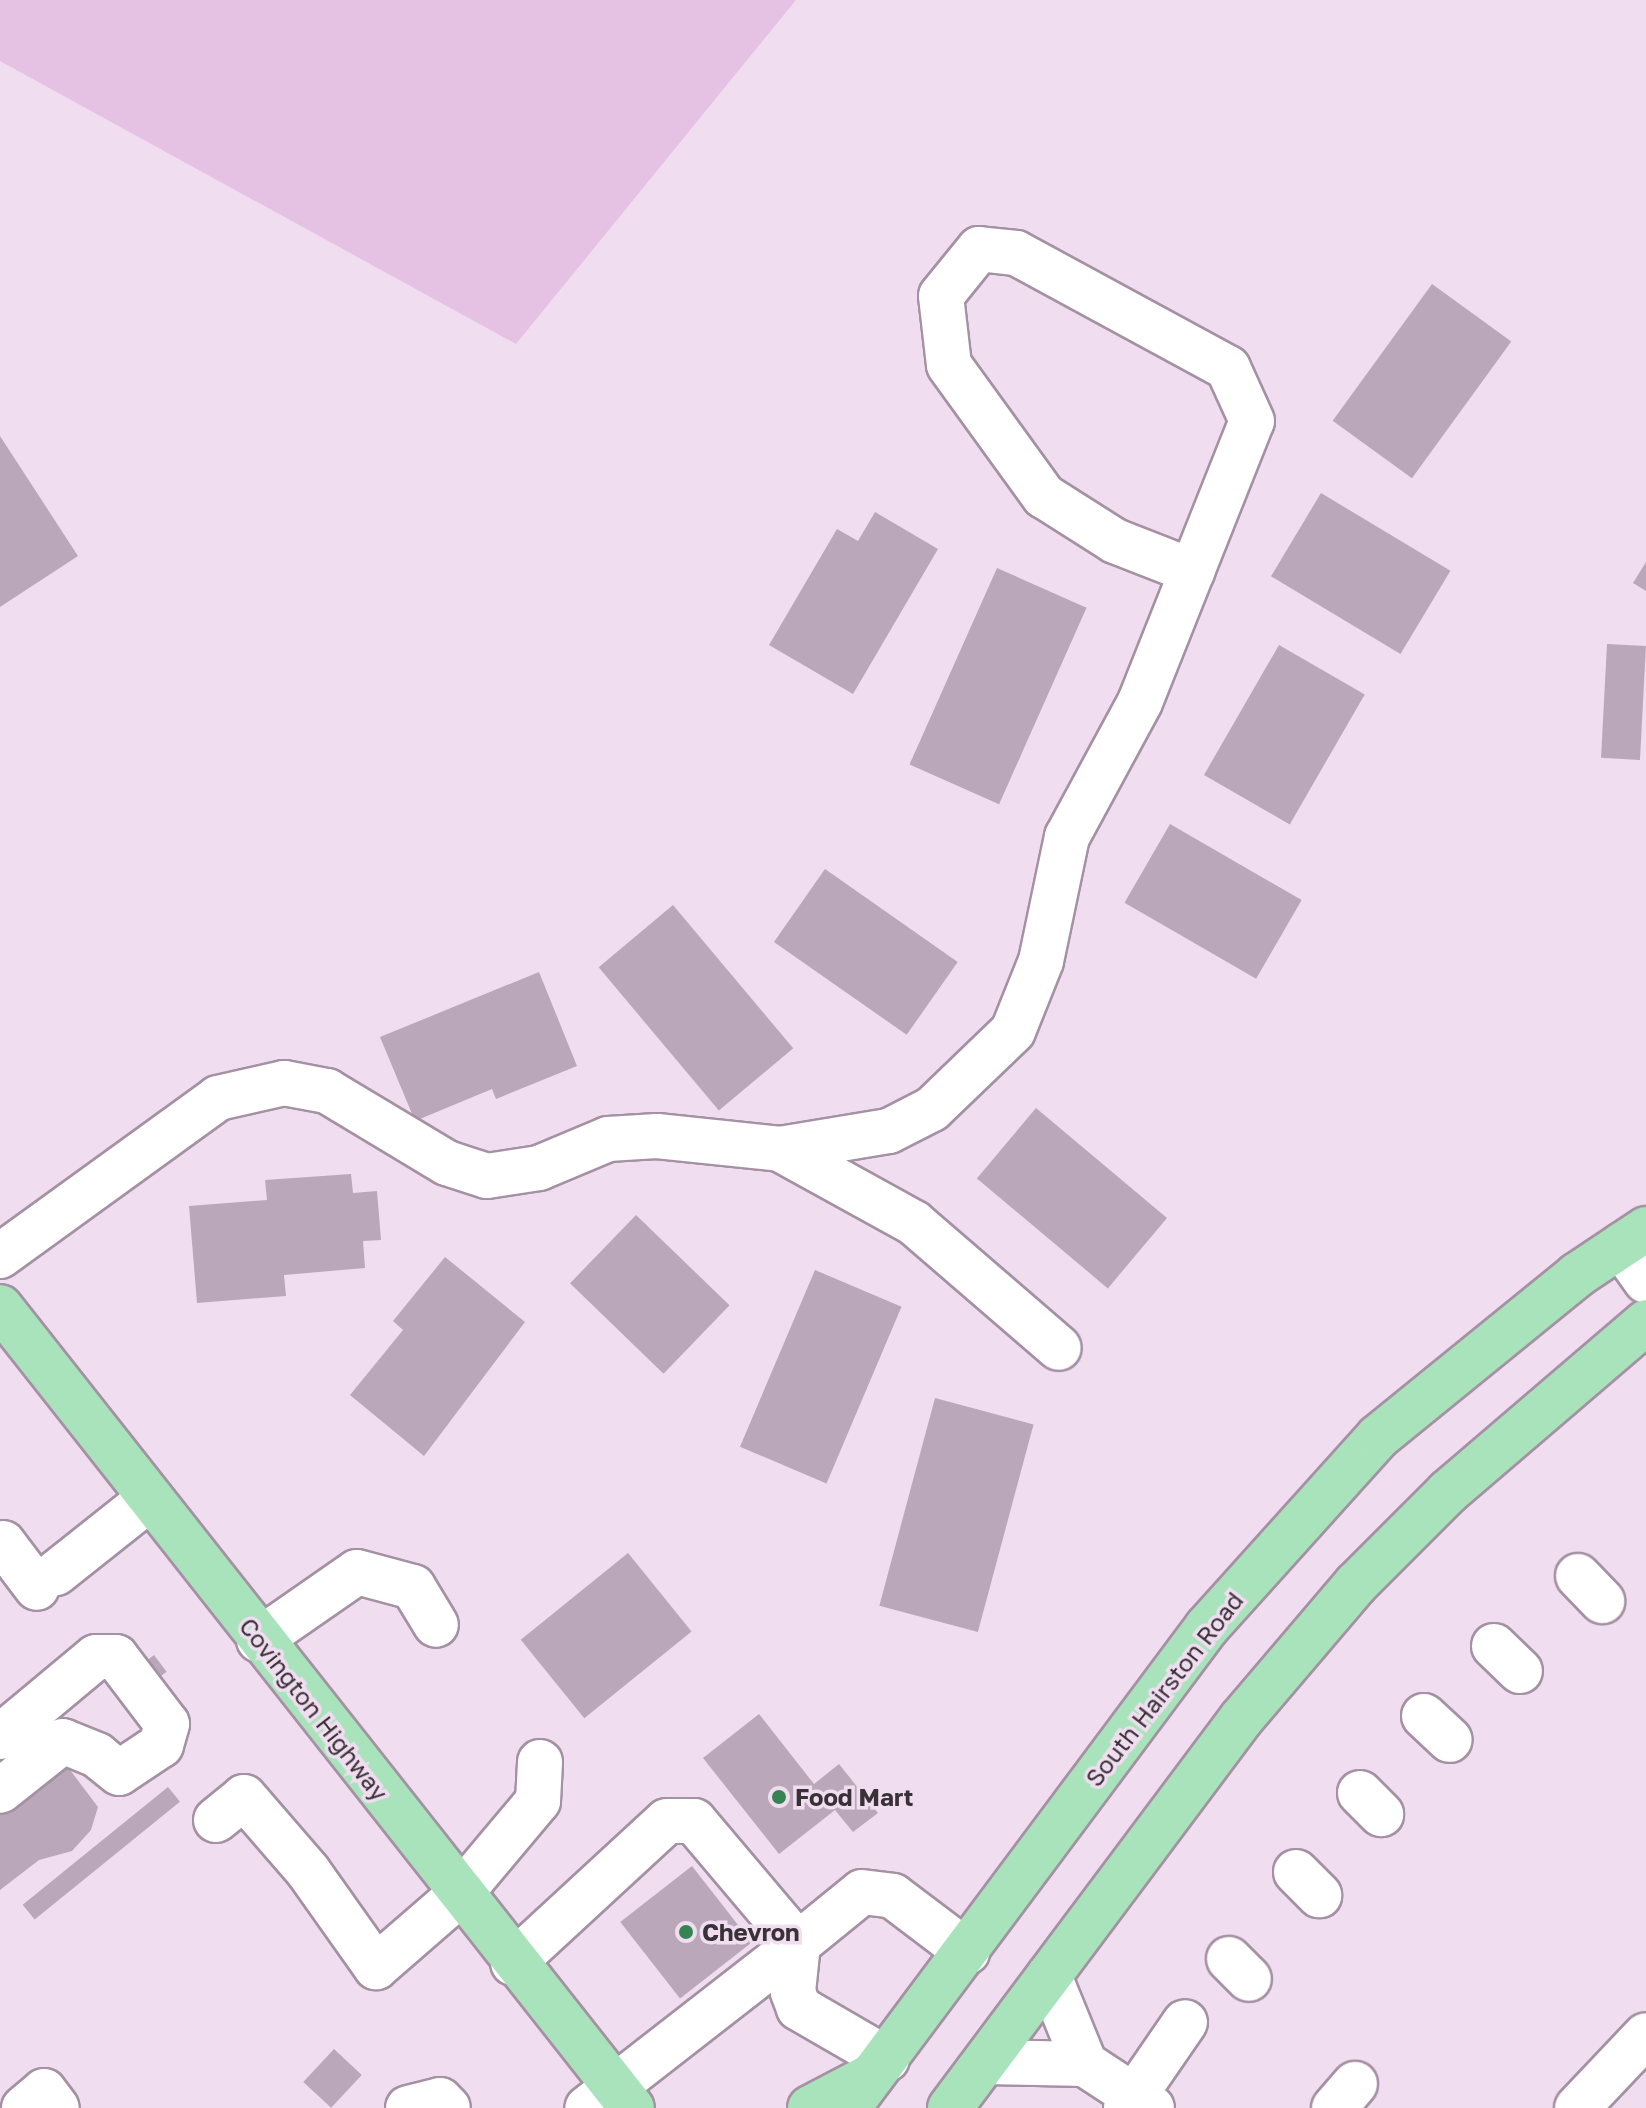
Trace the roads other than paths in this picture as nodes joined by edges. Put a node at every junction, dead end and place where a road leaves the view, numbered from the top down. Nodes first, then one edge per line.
1 (1192, 571) junction
2 (780, 1149) junction
3 (1634, 1237) edge
4 (0, 1256) edge
5 (1646, 1281) edge
6 (0, 1307) edge
7 (1646, 1322) edge
8 (1059, 1348) dead end
9 (149, 1499) junction
10 (3, 1543) dead end
11 (436, 1625) dead end
12 (259, 1640) junction
13 (0, 1737) edge
14 (540, 1762) dead end
15 (0, 1791) edge
16 (216, 1820) dead end
17 (459, 1895) junction
18 (798, 1944) junction
19 (967, 1952) junction
20 (513, 1963) junction
21 (1049, 1976) junction
22 (1185, 2022) dead end
23 (1626, 2046) edge
24 (985, 2062) junction
25 (1085, 2064) junction
26 (882, 2066) junction
27 (0, 2098) edge
28 (611, 2101) edge
29 (1137, 2104) edge
30 (8, 2108) edge
31 (24, 2108) edge
32 (57, 2108) edge
33 (408, 2108) edge
34 (448, 2108) edge
35 (810, 2108) edge
36 (848, 2108) edge
37 (950, 2108) edge
38 (1577, 2108) edge

1 - 1 street
1 - 2 street
2 - 4 street
2 - 8 street
3 - 5 street
3 - 19 main road, South Hairston Road
6 - 9 main road, Covington Highway
7 - 21 main road
9 - 10 street
9 - 12 main road, Covington Highway
11 - 12 street
12 - 17 main road, Covington Highway
13 - 15 street
14 - 17 street
16 - 17 street
17 - 20 main road, Covington Highway
18 - 19 street
18 - 20 street
18 - 26 street
18 - 28 street
19 - 26 main road, South Hairston Road
20 - 28 main road, Covington Highway
21 - 24 main road
21 - 25 street
22 - 29 street
23 - 38 street
24 - 25 street
24 - 37 main road
25 - 29 street
26 - 35 main road
26 - 36 main road, South Hairston Road
27 - 30 street
31 - 32 street
33 - 34 street

